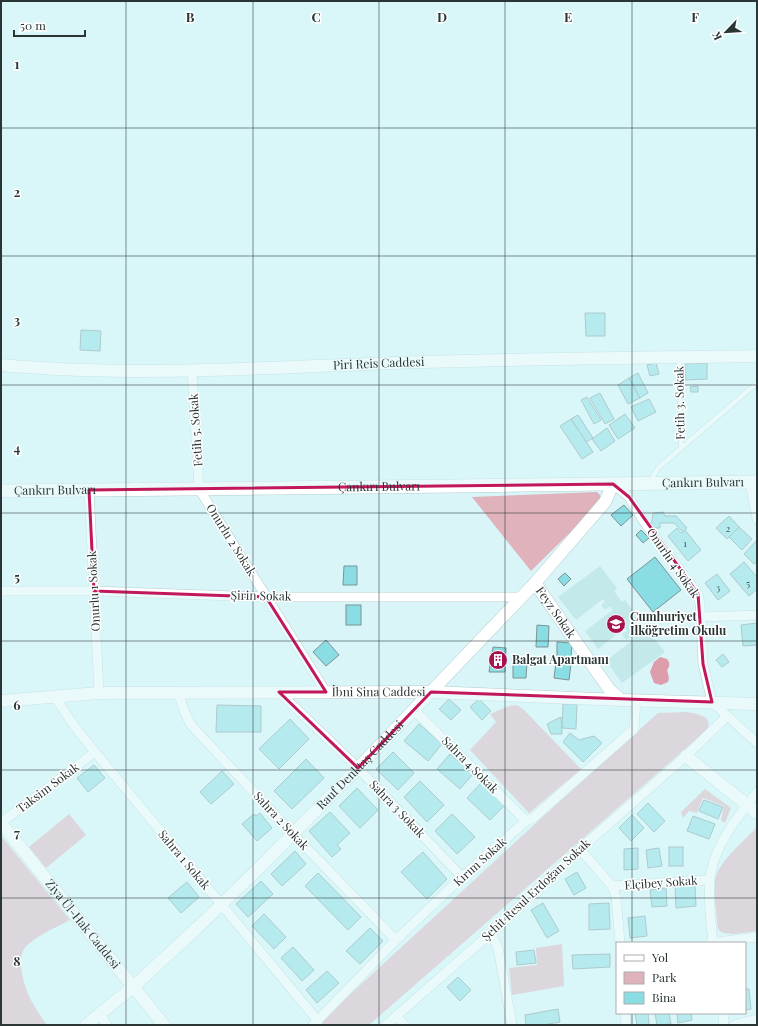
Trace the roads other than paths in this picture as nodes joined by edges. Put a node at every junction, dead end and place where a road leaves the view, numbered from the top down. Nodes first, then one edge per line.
1 (757, 356) edge
2 (680, 358) junction
3 (1, 365) edge
4 (192, 370) junction
5 (757, 384) edge
6 (681, 448) junction
7 (754, 482) edge
8 (613, 484) junction
9 (650, 484) junction
10 (199, 489) junction
11 (90, 490) junction
12 (1, 491) edge
13 (757, 519) edge
14 (535, 583) junction
15 (94, 591) junction
16 (1, 592) edge
17 (266, 597) junction
18 (522, 597) junction
19 (757, 615) edge
20 (701, 617) junction
21 (279, 692) junction
22 (326, 692) junction
23 (431, 692) junction
24 (99, 693) junction
25 (178, 693) junction
26 (54, 696) junction
27 (621, 700) junction
28 (636, 700) junction
29 (1, 701) edge
30 (712, 702) junction
31 (757, 704) edge
32 (414, 710) junction
33 (727, 716) junction
34 (757, 743) edge
35 (95, 752) junction
36 (686, 756) junction
37 (358, 768) junction
38 (757, 792) edge
39 (747, 805) junction
40 (757, 812) edge
41 (526, 821) junction
42 (1, 823) edge
43 (293, 834) junction
44 (580, 849) junction
45 (462, 877) junction
46 (710, 880) junction
47 (612, 886) junction
48 (221, 905) junction
49 (491, 933) junction
50 (757, 937) edge
51 (396, 940) junction
52 (620, 942) edge
53 (712, 942) edge
54 (720, 942) edge
55 (133, 987) junction
56 (100, 1014) junction
57 (626, 1014) edge
58 (723, 1014) edge
59 (396, 1016) junction
60 (757, 1019) edge
61 (316, 1023) edge
62 (86, 1025) edge
63 (107, 1025) edge
64 (164, 1025) edge
65 (386, 1025) edge
66 (404, 1025) edge
67 (512, 1025) edge
68 (626, 1025) edge
69 (724, 1025) edge
70 (734, 1025) edge

1 - 2 street, Piri Reis Caddesi
2 - 4 street, Piri Reis Caddesi
2 - 6 lane, Fetih 3. Sokak
3 - 4 street, Piri Reis Caddesi
4 - 10 street, Fetih 5. Sokak
5 - 6 lane
6 - 9 lane
7 - 9 main road, Çankırı Bulvarı
7 - 13 street
8 - 9 main road, Çankırı Bulvarı
8 - 10 main road, Çankırı Bulvarı
8 - 14 street, Rauf Denktaş Caddesi
8 - 20 street, Onurlu 4 Sokak
10 - 11 main road, Çankırı Bulvarı
10 - 17 street, Onurlu 2 Sokak
11 - 12 main road, Çankırı Bulvarı
11 - 15 street, Onurlu 1 Sokak
14 - 18 street, Rauf Denktaş Caddesi
14 - 27 street, Feyz Sokak
15 - 16 street, Şirin Sokak
15 - 17 street, Şirin Sokak
15 - 24 street, Onurlu 1 Sokak
17 - 18 street, Şirin Sokak
17 - 22 street, Onurlu 2 Sokak
18 - 23 street, Rauf Denktaş Caddesi
19 - 20 street
20 - 30 street, Onurlu 4 Sokak
21 - 22 street, İbni Sina Caddesi
21 - 25 street, İbni Sina Caddesi
21 - 37 street, Sahra 3 Sokak
22 - 23 street, İbni Sina Caddesi
23 - 27 street, İbni Sina Caddesi
23 - 32 street, Rauf Denktaş Caddesi
24 - 25 street, İbni Sina Caddesi
24 - 26 street, İbni Sina Caddesi
25 - 43 street, Sahra 2 Sokak
26 - 29 street, İbni Sina Caddesi
26 - 35 street, Sahra 1 Sokak
27 - 28 street, İbni Sina Caddesi
28 - 30 street, İbni Sina Caddesi
28 - 41 street, Kırım Sokak
30 - 31 street, İbni Sina Caddesi
30 - 33 street
32 - 37 street, Rauf Denktaş Caddesi
32 - 41 street, Sahra 4 Sokak
33 - 34 street
33 - 36 street, Şehit Resul Erdoğan Sokak
35 - 42 street, Taksim Sokak
35 - 48 street, Sahra 1 Sokak
36 - 39 street
36 - 44 street, Şehit Resul Erdoğan Sokak
37 - 43 street, Rauf Denktaş Caddesi
37 - 45 street, Sahra 3 Sokak
38 - 39 street
39 - 40 street
39 - 46 street
41 - 45 street, Kırım Sokak
42 - 55 street, Ziya Ül-Hak Caddesi
43 - 48 street, Rauf Denktaş Caddesi
43 - 51 street, Sahra 2 Sokak
44 - 47 street
44 - 49 street, Şehit Resul Erdoğan Sokak
45 - 51 street, Kırım Sokak
46 - 47 street, Elçibey Sokak
46 - 53 street
47 - 52 street
48 - 55 street, Rauf Denktaş Caddesi
48 - 61 street, Sahra 1 Sokak
49 - 59 street, Şehit Resul Erdoğan Sokak
49 - 67 street
50 - 54 street
51 - 61 street, Kırım Sokak
55 - 56 street, Rauf Denktaş Caddesi
55 - 64 street, Ziya Ül-Hak Caddesi
56 - 62 street, Rauf Denktaş Caddesi
56 - 63 street
57 - 68 street
58 - 69 street
59 - 65 street, Şehit Resul Erdoğan Sokak
59 - 66 street
60 - 70 street

